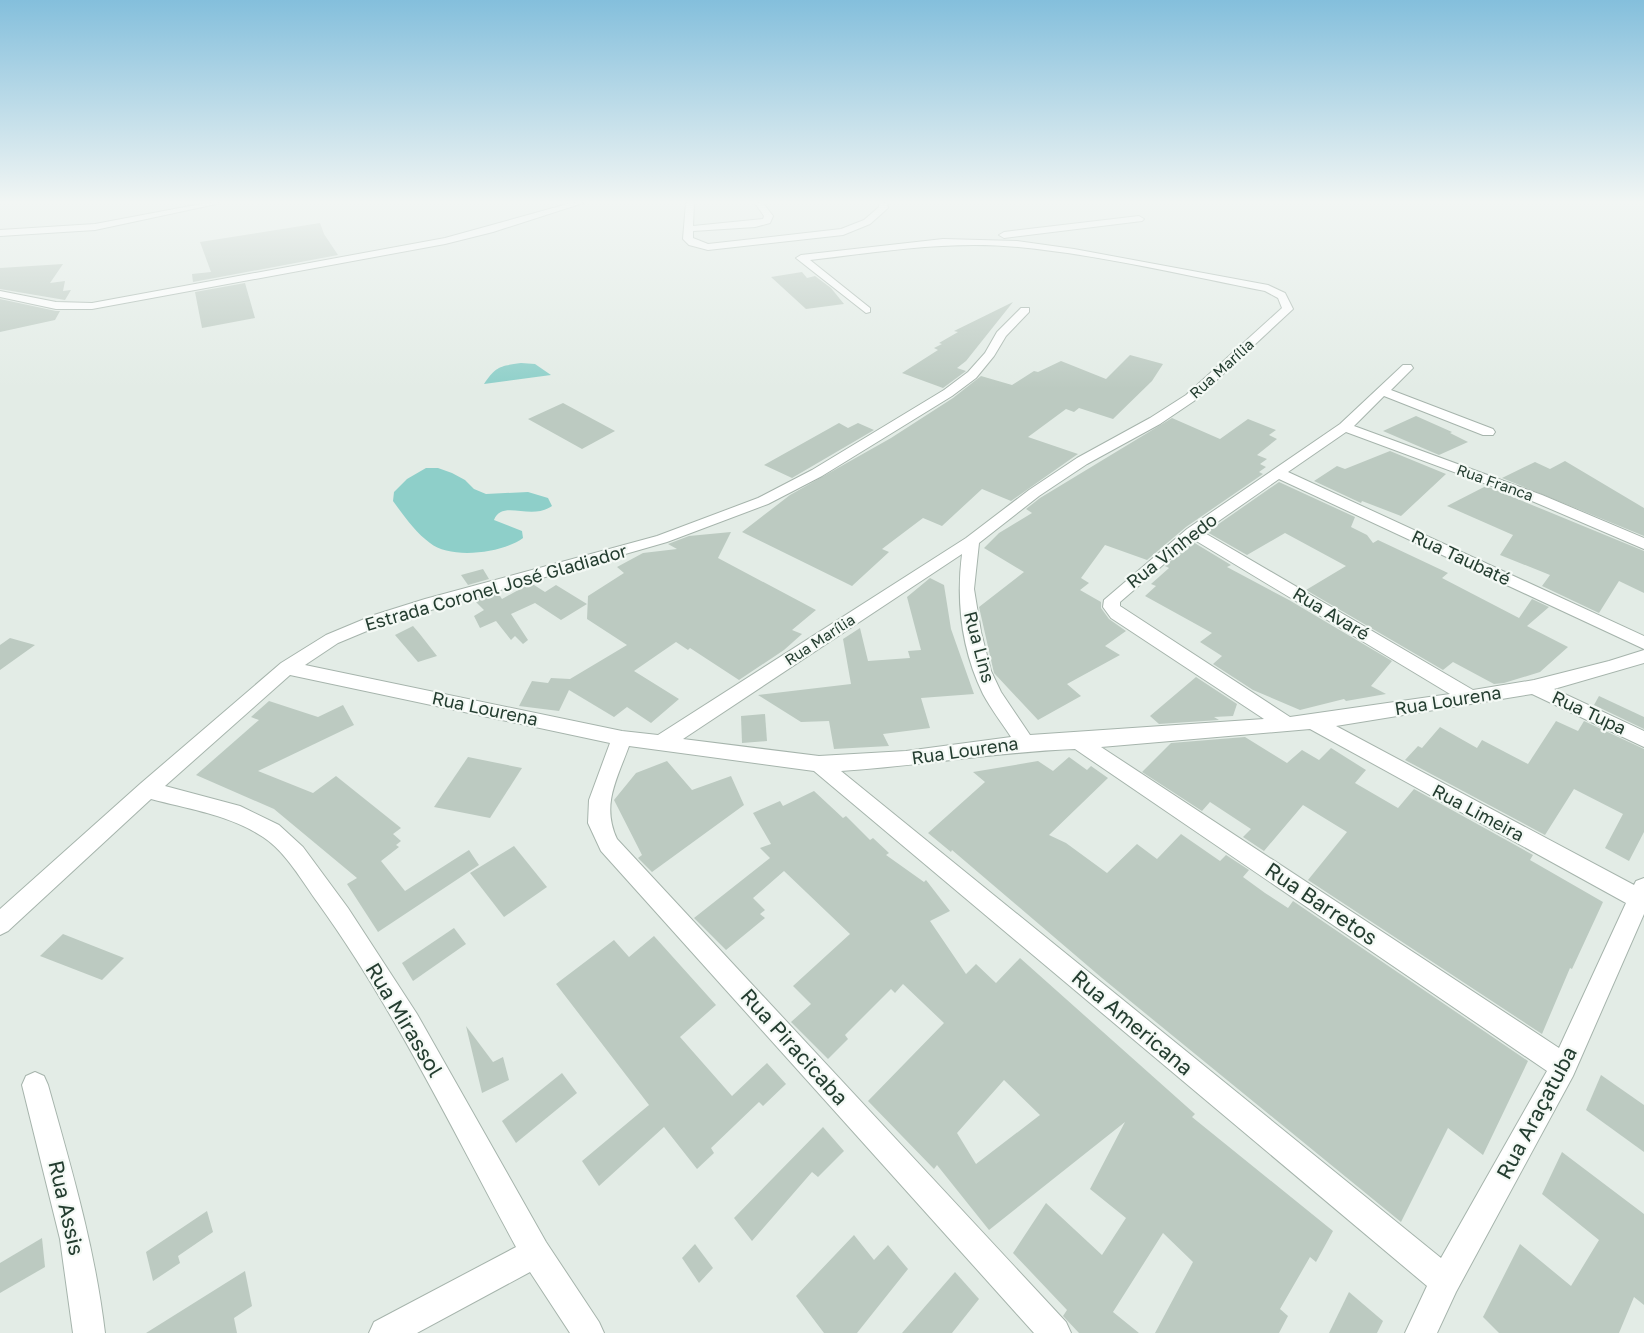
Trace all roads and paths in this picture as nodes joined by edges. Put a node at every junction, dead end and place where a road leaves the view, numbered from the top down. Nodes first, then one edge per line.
1 (314, 265) edge
2 (810, 265) edge
3 (1146, 265) edge
4 (0, 294) edge
5 (1025, 309) dead end
6 (866, 310) dead end
7 (1407, 368) dead end
8 (1382, 391) junction
9 (1345, 427) junction
10 (1488, 432) dead end
11 (1278, 473) junction
12 (1192, 532) junction
13 (971, 541) junction
14 (1644, 544) edge
15 (1644, 643) edge
16 (1644, 656) edge
17 (287, 668) junction
18 (1534, 687) junction
19 (1470, 698) junction
20 (1313, 722) junction
21 (1288, 725) junction
22 (622, 738) junction
23 (1644, 740) edge
24 (1078, 741) junction
25 (1025, 743) junction
26 (660, 744) junction
27 (819, 764) junction
28 (147, 790) junction
29 (1642, 897) edge
30 (0, 924) edge
31 (1564, 1067) junction
32 (35, 1085) dead end
33 (535, 1253) junction
34 (1445, 1281) junction
35 (89, 1333) edge
36 (385, 1333) edge
37 (588, 1333) edge
38 (1055, 1333) edge
39 (1422, 1333) edge

1 - 4 street
2 - 6 street
3 - 13 street, Rua Marília
5 - 17 street, Estrada Coronel José Gladiador
7 - 8 street, Rua Vinhedo
8 - 9 street, Rua Vinhedo
8 - 10 street
9 - 11 street, Rua Vinhedo
9 - 14 street, Rua Franca
11 - 12 street, Rua Vinhedo
11 - 15 street, Rua Taubaté
12 - 19 street, Rua Avaré
12 - 21 street, Rua Vinhedo
13 - 25 street, Rua Lins
13 - 26 street, Rua Marília
16 - 18 street, Rua Lourena
17 - 22 street, Rua Lourena
17 - 28 street, Estrada Coronel José Gladiador
18 - 19 street, Rua Lourena
18 - 23 street, Rua Tupa
19 - 20 street, Rua Lourena
20 - 21 street, Rua Lourena
20 - 29 street, Rua Limeira
21 - 24 street, Rua Lourena
22 - 26 street, Rua Lourena
22 - 38 street, Rua Piracicaba
24 - 25 street, Rua Lourena
24 - 31 street, Rua Barretos
25 - 27 street, Rua Lourena
26 - 27 street, Rua Lourena
27 - 34 street, Rua Americana
28 - 30 street, Estrada Coronel José Gladiador
28 - 33 street, Rua Mirassol
29 - 31 street, Rua Araçatuba
31 - 34 street, Rua Araçatuba
32 - 35 street, Rua Assis
33 - 36 street
33 - 37 street, Rua Mirassol
34 - 39 street, Rua Araçatuba

